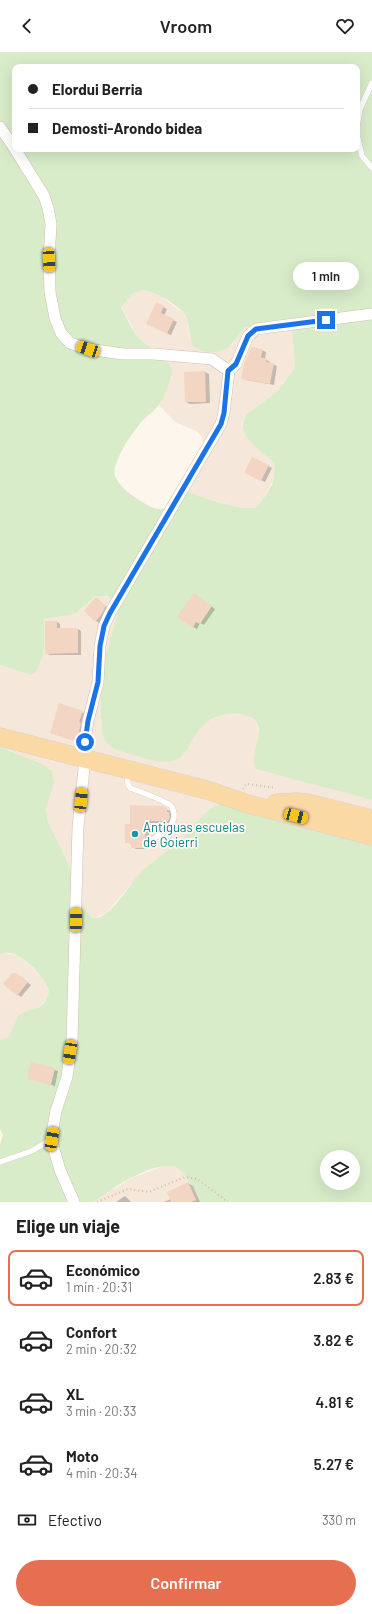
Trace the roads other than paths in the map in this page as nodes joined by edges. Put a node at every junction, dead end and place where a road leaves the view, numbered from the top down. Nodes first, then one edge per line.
1 (372, 83) edge
2 (360, 109) edge
3 (0, 127) edge
4 (12, 145) edge
5 (360, 148) edge
6 (17, 152) edge
7 (372, 168) edge
8 (372, 314) edge
9 (228, 371) junction
10 (0, 737) edge
11 (85, 759) junction
12 (130, 770) junction
13 (207, 790) junction
14 (276, 803) junction
15 (372, 818) edge
16 (372, 825) edge
17 (339, 827) junction
18 (372, 830) edge
19 (372, 836) edge
20 (149, 841) dead end
21 (52, 1139) junction
22 (0, 1162) edge
23 (74, 1202) edge

1 - 2 lane
3 - 4 street
5 - 7 lane
6 - 9 street
8 - 9 street
9 - 11 street
10 - 11 main road
11 - 12 main road
11 - 21 street
12 - 13 main road
12 - 20 lane
13 - 14 main road
13 - 17 main road
14 - 15 main road
14 - 16 main road
17 - 18 main road
17 - 19 main road
21 - 22 lane
21 - 23 street

